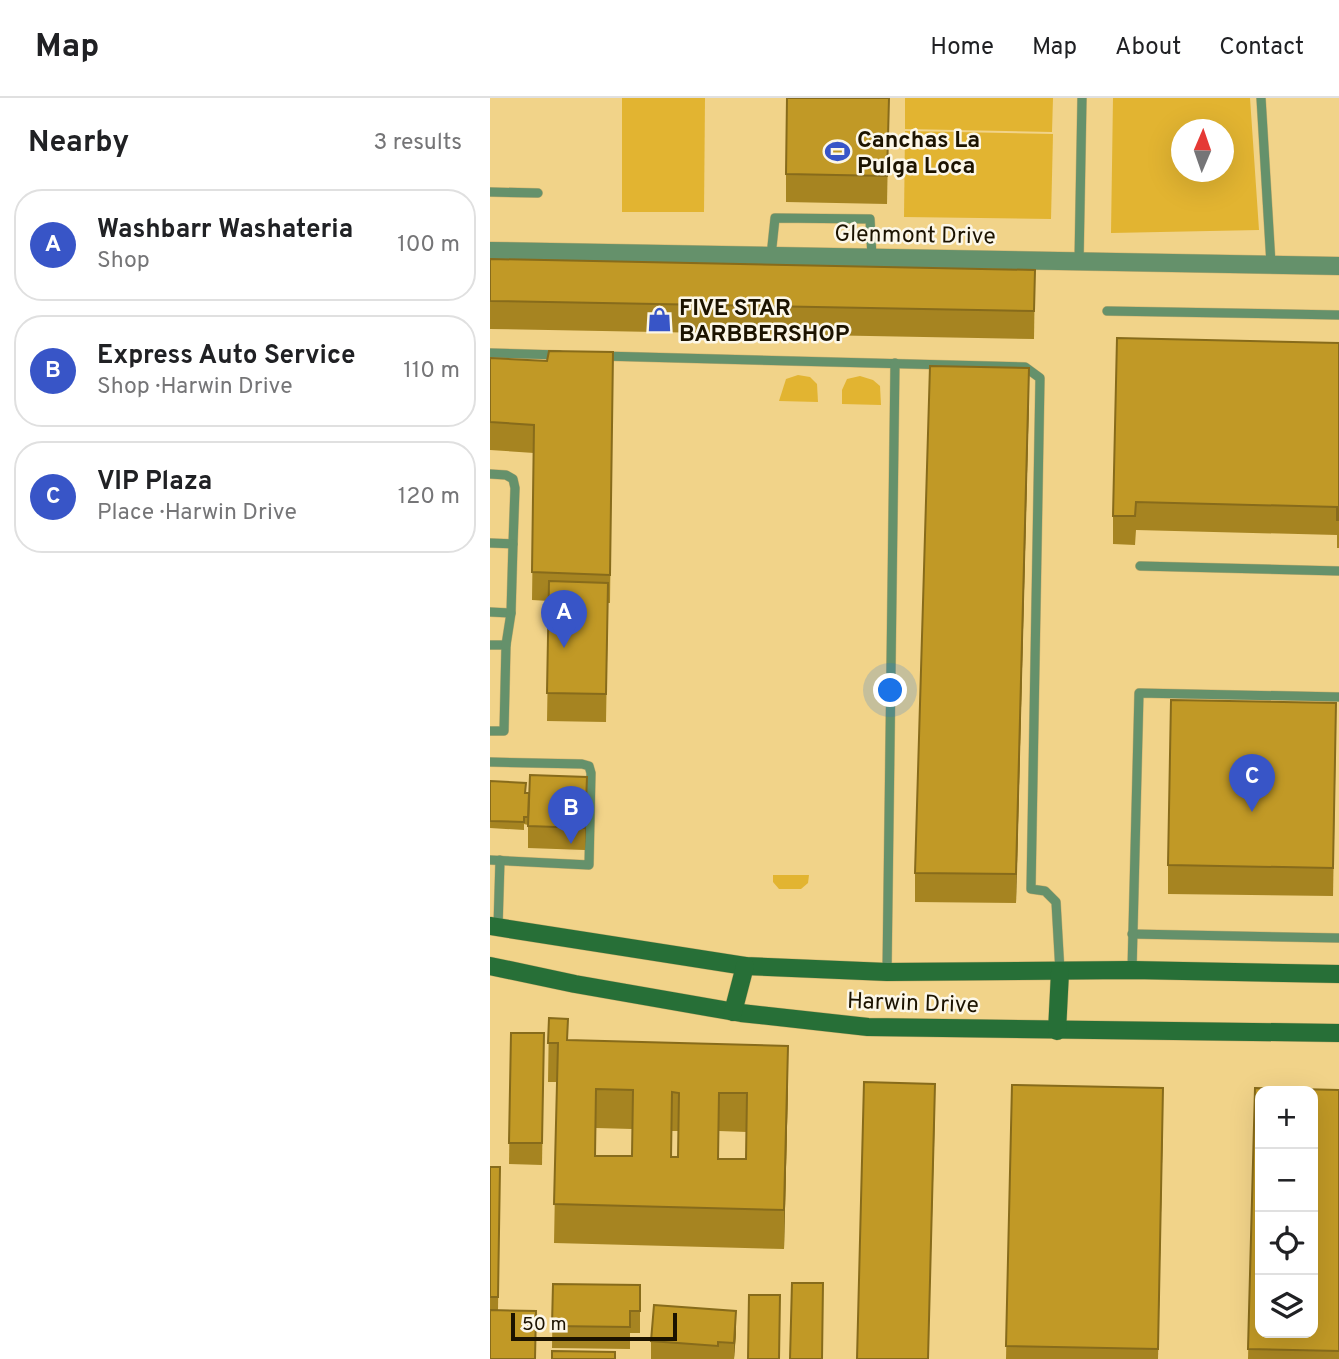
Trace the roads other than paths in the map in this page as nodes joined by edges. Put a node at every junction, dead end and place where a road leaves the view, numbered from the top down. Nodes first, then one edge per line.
1 (1082, 98) edge
2 (1261, 98) edge
3 (490, 192) edge
4 (538, 193) dead end
5 (490, 251) edge
6 (771, 256) junction
7 (872, 257) junction
8 (1079, 261) junction
9 (1271, 264) junction
10 (1339, 266) edge
11 (1107, 311) dead end
12 (1339, 316) edge
13 (490, 353) edge
14 (574, 355) edge
15 (588, 356) edge
16 (895, 363) junction
17 (490, 474) edge
18 (490, 543) edge
19 (513, 544) junction
20 (1140, 566) dead end
21 (1339, 571) edge
22 (490, 612) edge
23 (511, 613) junction
24 (490, 645) edge
25 (506, 645) junction
26 (1339, 696) edge
27 (490, 731) edge
28 (490, 762) edge
29 (490, 860) edge
30 (500, 860) junction
31 (494, 926) edge
32 (1132, 934) junction
33 (1339, 938) edge
34 (490, 966) edge
35 (745, 966) junction
36 (1132, 970) junction
37 (887, 972) junction
38 (1060, 972) junction
39 (1339, 975) edge
40 (733, 1012) junction
41 (1057, 1031) junction
42 (1339, 1033) edge

1 - 8 lane
2 - 9 lane
3 - 4 lane
5 - 6 street, Glenmont Drive
6 - 7 street, Glenmont Drive
6 - 7 lane
7 - 8 street, Glenmont Drive
8 - 9 street, Glenmont Drive
9 - 10 street, Glenmont Drive
11 - 12 lane
13 - 14 lane
15 - 16 lane
16 - 37 lane
16 - 38 lane
17 - 19 lane
18 - 19 lane
19 - 23 lane
20 - 21 lane
22 - 23 lane
23 - 25 lane
24 - 25 lane
25 - 27 lane
26 - 32 lane
28 - 30 lane
29 - 30 lane
30 - 31 lane
31 - 35 main road, Harwin Drive
32 - 33 lane
32 - 36 lane
34 - 40 main road, Harwin Drive
35 - 37 main road, Harwin Drive
35 - 40 main road
36 - 38 main road, Harwin Drive
36 - 39 main road, Harwin Drive
37 - 38 main road, Harwin Drive
38 - 41 main road
40 - 41 main road, Harwin Drive
41 - 42 main road, Harwin Drive

